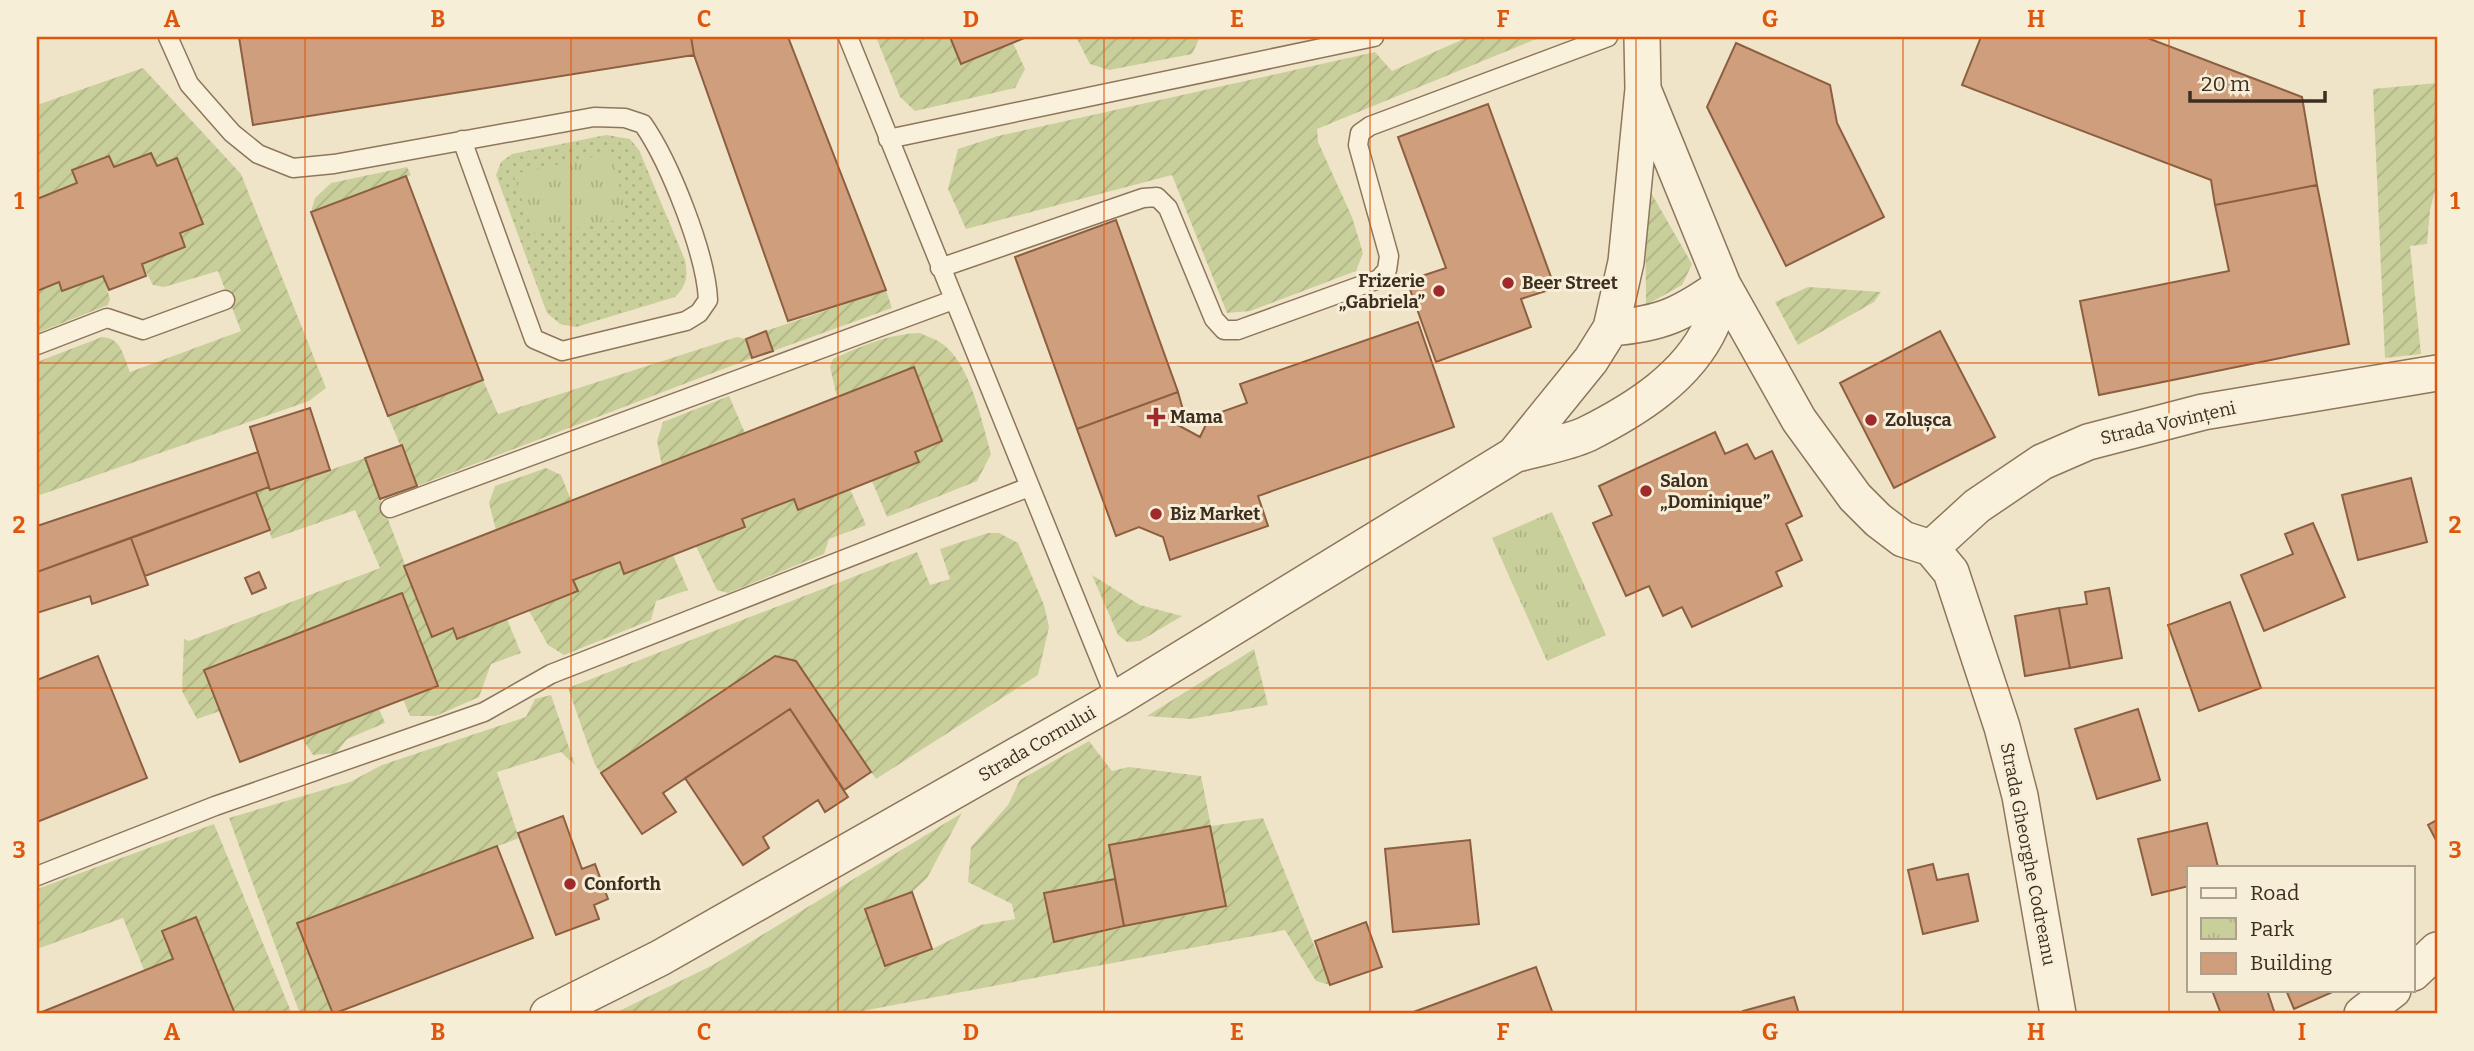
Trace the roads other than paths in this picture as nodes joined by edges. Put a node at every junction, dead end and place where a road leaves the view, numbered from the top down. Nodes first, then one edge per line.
1 (168, 37) edge
2 (848, 37) edge
3 (1374, 37) edge
4 (1608, 37) edge
5 (1642, 37) edge
6 (1643, 89) junction
7 (888, 139) junction
8 (462, 140) junction
9 (940, 268) junction
10 (1723, 285) junction
11 (225, 300) dead end
12 (953, 300) junction
13 (1611, 328) junction
14 (37, 345) edge
15 (2437, 373) edge
16 (1514, 455) junction
17 (1029, 487) junction
18 (390, 508) dead end
19 (1931, 548) junction
20 (1115, 699) junction
21 (37, 876) edge
22 (2437, 950) edge
23 (2414, 972) edge
24 (2390, 992) edge
25 (548, 1014) edge
26 (2057, 1014) edge
27 (2362, 1014) edge

1 - 8 lane
2 - 7 lane
3 - 7 lane
4 - 9 lane
5 - 6 street
6 - 10 street
6 - 13 street
7 - 9 lane
8 - 8 lane
9 - 12 lane
10 - 13 street
10 - 16 street
10 - 19 street
11 - 14 lane
12 - 17 lane
12 - 18 lane
13 - 16 street
15 - 19 street, Strada Vovințeni
16 - 20 street, Strada Cornului
17 - 20 lane
17 - 21 lane
19 - 26 street, Strada Gheorghe Codreanu
20 - 25 street, Strada Cornului
22 - 23 street
24 - 27 street

